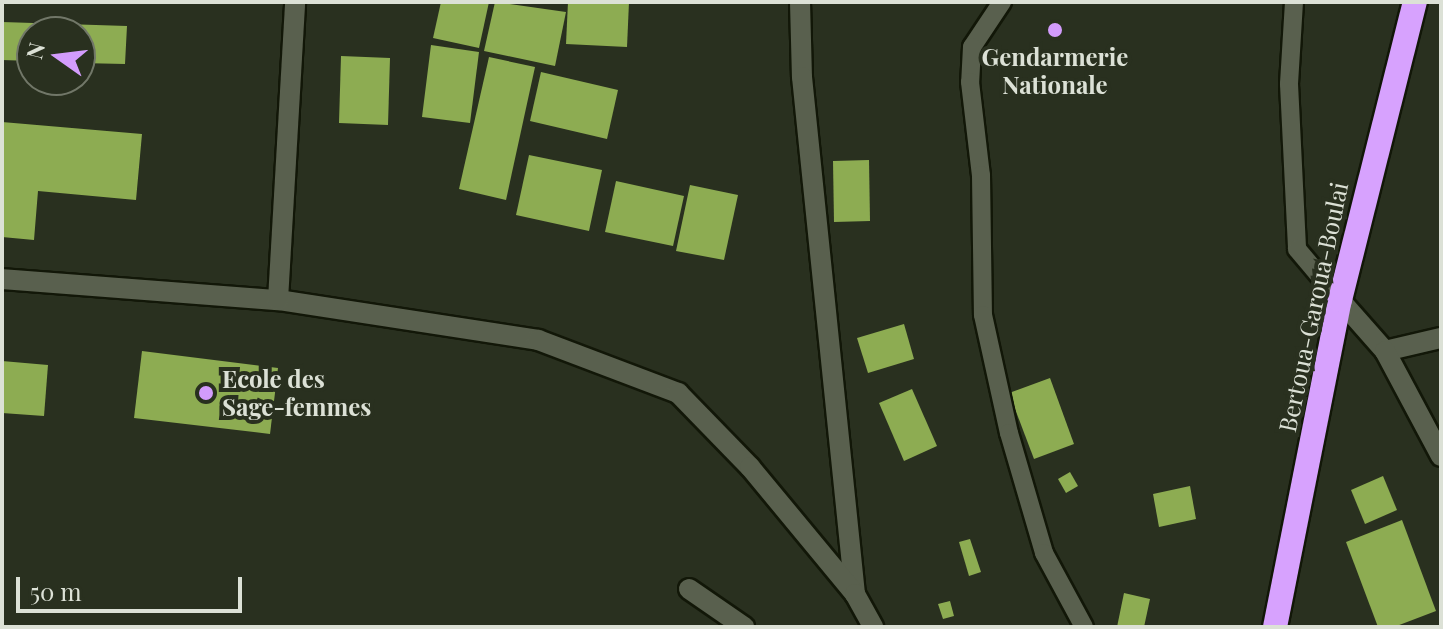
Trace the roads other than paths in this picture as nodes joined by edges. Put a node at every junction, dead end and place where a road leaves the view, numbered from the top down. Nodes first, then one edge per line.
1 (295, 2) edge
2 (800, 2) edge
3 (1002, 2) edge
4 (1294, 2) edge
5 (1415, 2) edge
6 (2, 279) edge
7 (278, 300) junction
8 (1340, 300) junction
9 (1441, 338) edge
10 (1385, 351) junction
11 (1441, 456) edge
12 (689, 589) dead end
13 (855, 594) junction
14 (744, 627) edge
15 (873, 627) edge
16 (1084, 627) edge
17 (1275, 627) edge

1 - 7 street
2 - 13 street
3 - 16 lane
4 - 8 lane
5 - 8 highway, Bertoua-Garoua-Boulai
6 - 7 street
7 - 13 street
8 - 10 street
8 - 17 highway, Bertoua-Garoua-Boulai
9 - 10 street
10 - 11 street
12 - 14 street
13 - 15 street

